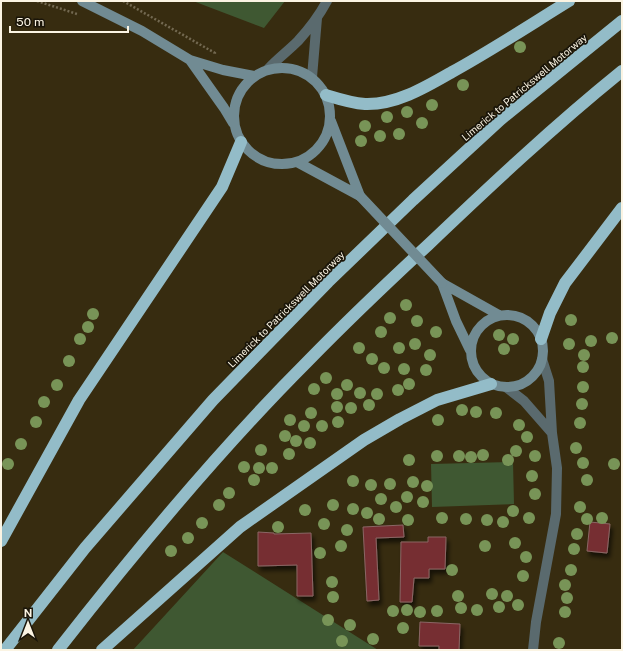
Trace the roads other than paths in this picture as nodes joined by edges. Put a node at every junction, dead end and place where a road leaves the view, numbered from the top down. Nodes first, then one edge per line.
1 (82, 1) edge
2 (327, 1) edge
3 (569, 1) edge
4 (317, 18) junction
5 (622, 21) edge
6 (190, 60) junction
7 (268, 69) junction
8 (622, 71) edge
9 (254, 76) junction
10 (312, 77) junction
11 (326, 95) junction
12 (331, 121) junction
13 (235, 127) junction
14 (241, 142) junction
15 (297, 162) junction
16 (360, 196) junction
17 (622, 208) edge
18 (442, 283) junction
19 (499, 315) junction
20 (541, 339) junction
21 (470, 350) junction
22 (542, 359) junction
23 (491, 384) junction
24 (506, 387) junction
25 (552, 433) junction
26 (1, 541) edge
27 (5, 650) edge
28 (58, 650) edge
29 (102, 650) edge
30 (533, 650) edge

1 - 6 main road
2 - 4 street
3 - 11 highway
4 - 7 street
4 - 10 street
5 - 27 highway, Limerick to Patrickswell Motorway
6 - 9 main road
6 - 13 main road
7 - 9 main road
7 - 10 main road
8 - 28 highway
9 - 13 main road
10 - 11 main road
11 - 12 main road
12 - 15 main road
12 - 16 main road
13 - 14 main road
14 - 15 main road
14 - 26 highway
15 - 16 main road
16 - 18 main road, bridge
17 - 20 highway
18 - 19 main road
18 - 21 main road
19 - 20 main road
19 - 21 main road
20 - 22 main road
21 - 23 main road
22 - 24 main road
22 - 25 street
23 - 24 main road
23 - 29 highway
24 - 25 street
25 - 30 street

